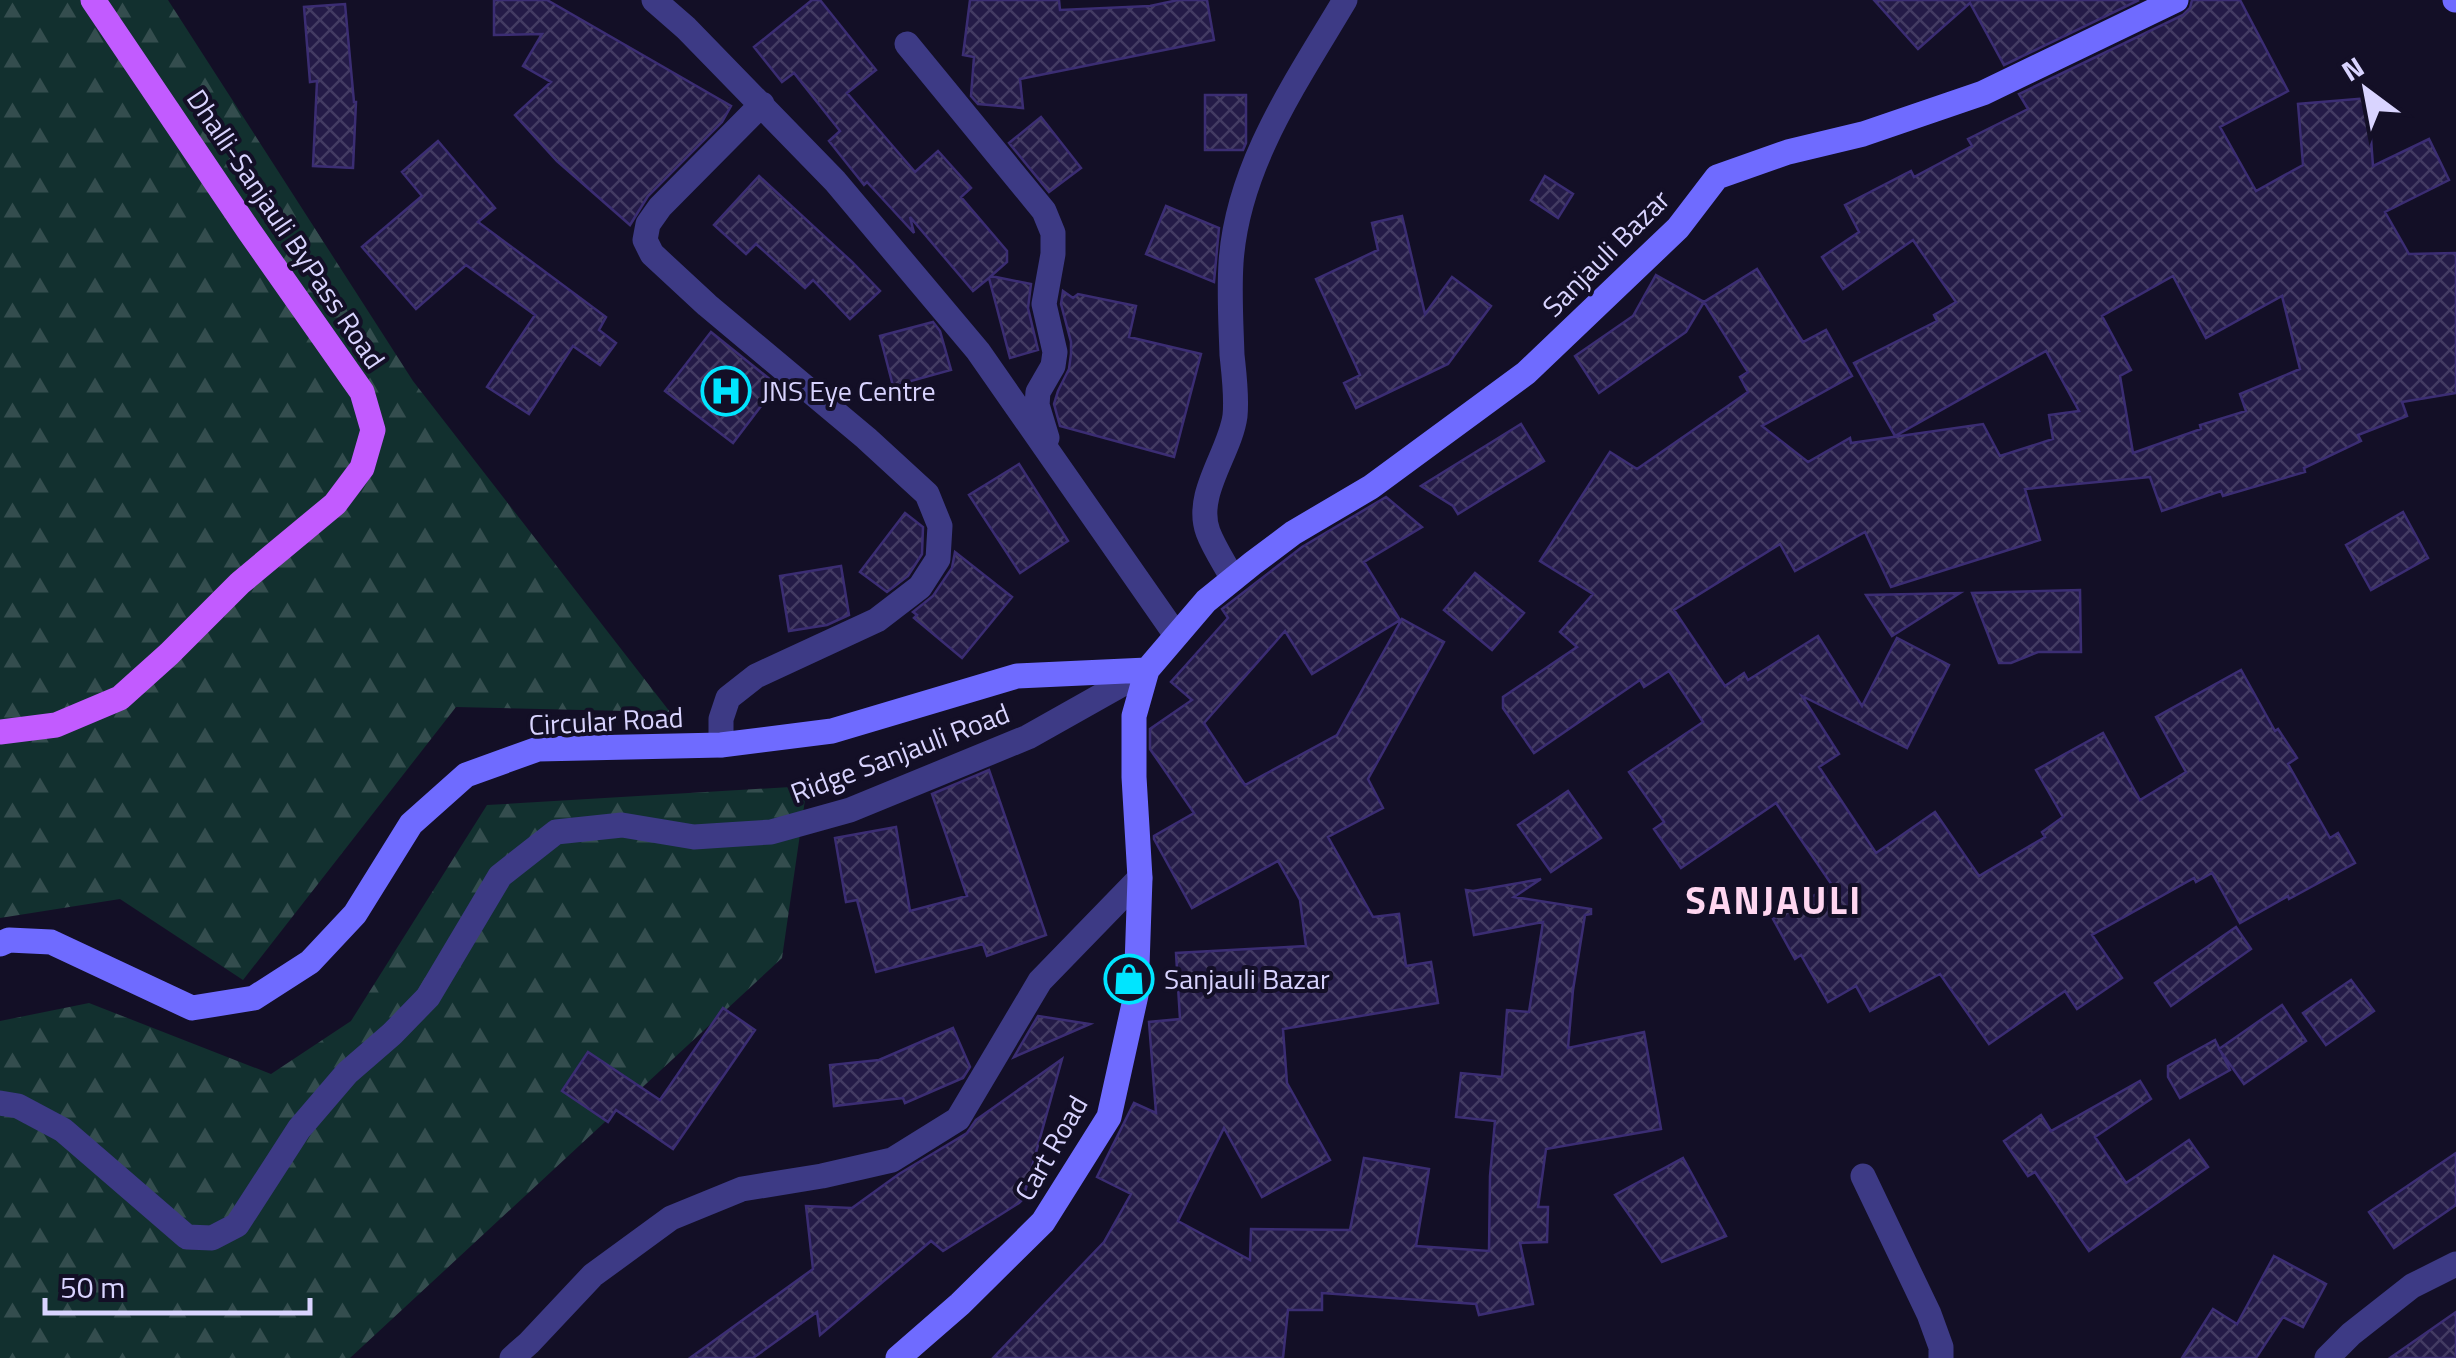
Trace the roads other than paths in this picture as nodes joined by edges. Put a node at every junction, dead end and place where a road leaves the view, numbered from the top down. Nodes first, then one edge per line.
1 (93, 0) edge
2 (654, 0) edge
3 (1345, 0) edge
4 (2176, 0) edge
5 (907, 44) dead end
6 (762, 104) junction
7 (1061, 470) junction
8 (1233, 579) junction
9 (1176, 635) junction
10 (1147, 670) junction
11 (0, 732) edge
12 (720, 745) junction
13 (1140, 878) junction
14 (0, 944) edge
15 (0, 1103) edge
16 (1863, 1176) dead end
17 (2456, 1264) edge
18 (512, 1358) edge
19 (898, 1358) edge
20 (1941, 1358) edge
21 (2326, 1358) edge

1 - 11 main road, Dhalli-Sanjauli ByPass Road
2 - 6 street
3 - 8 street
4 - 8 main road, Sanjauli Bazar
5 - 7 street
6 - 7 street
6 - 12 street
7 - 9 street
8 - 9 main road, Sanjauli Bazar
9 - 10 main road, Sanjauli Bazar
10 - 12 main road, Circular Road
10 - 13 main road, Cart Road
10 - 15 street, Ridge Sanjauli Road
12 - 14 main road, Circular Road
13 - 18 street
13 - 19 main road, Cart Road
16 - 20 street
17 - 21 street

